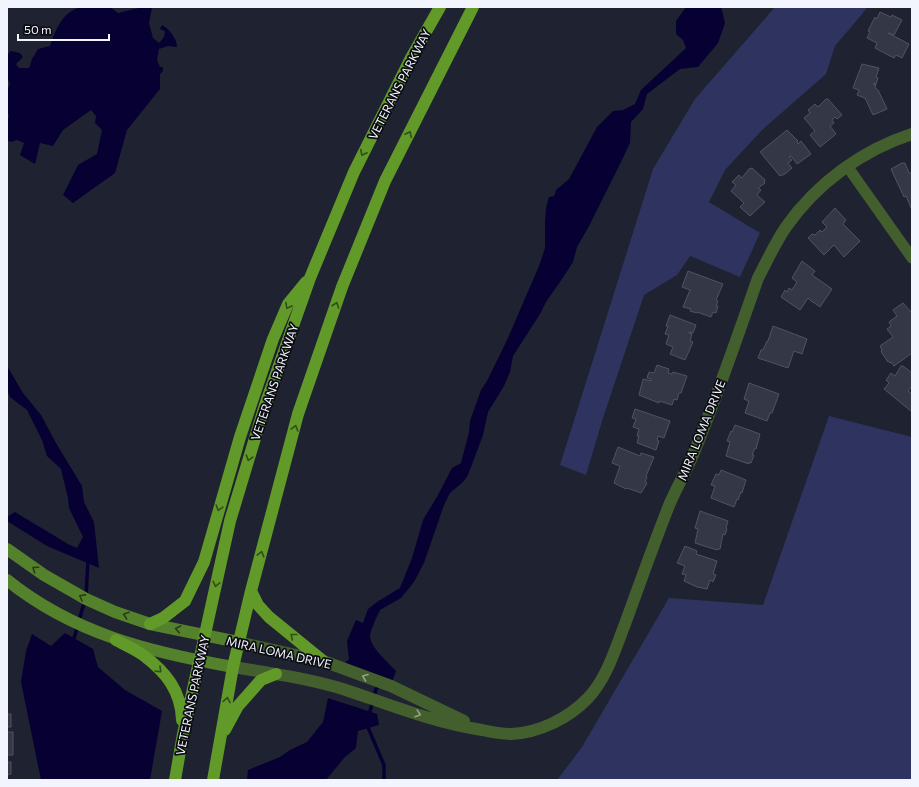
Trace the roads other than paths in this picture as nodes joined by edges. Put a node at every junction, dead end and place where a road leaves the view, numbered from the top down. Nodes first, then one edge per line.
1 (440, 7) edge
2 (473, 7) edge
3 (912, 134) edge
4 (847, 166) junction
5 (912, 258) edge
6 (312, 275) junction
7 (7, 550) edge
8 (7, 580) edge
9 (251, 591) junction
10 (150, 624) junction
11 (205, 634) junction
12 (116, 640) junction
13 (238, 642) junction
14 (199, 661) junction
15 (323, 661) junction
16 (232, 667) junction
17 (276, 674) junction
18 (485, 731) junction
19 (183, 734) junction
20 (220, 738) junction
21 (175, 780) edge
22 (213, 780) edge

1 -> 6 main road, VETERANS PARKWAY
9 -> 2 main road
3 - 4 street, MIRA LOMA DRIVE
4 - 5 street
4 - 18 street, MIRA LOMA DRIVE
6 -> 10 main road
6 -> 11 main road, VETERANS PARKWAY
10 -> 7 main road, MIRA LOMA DRIVE
8 - 12 main road, MIRA LOMA DRIVE
9 - 13 main road
15 -> 9 main road
11 -> 10 main road, MIRA LOMA DRIVE
11 - 13 main road, MIRA LOMA DRIVE
11 - 14 main road, VETERANS PARKWAY
12 - 14 main road, MIRA LOMA DRIVE
12 -> 19 main road
13 - 15 street, MIRA LOMA DRIVE
13 - 16 main road
14 - 16 main road, MIRA LOMA DRIVE
14 - 19 main road, VETERANS PARKWAY
18 -> 15 street, MIRA LOMA DRIVE
16 - 17 street, MIRA LOMA DRIVE
20 -> 16 main road
17 -> 18 street, MIRA LOMA DRIVE
17 - 20 main road
19 - 21 main road, VETERANS PARKWAY
20 - 22 main road

